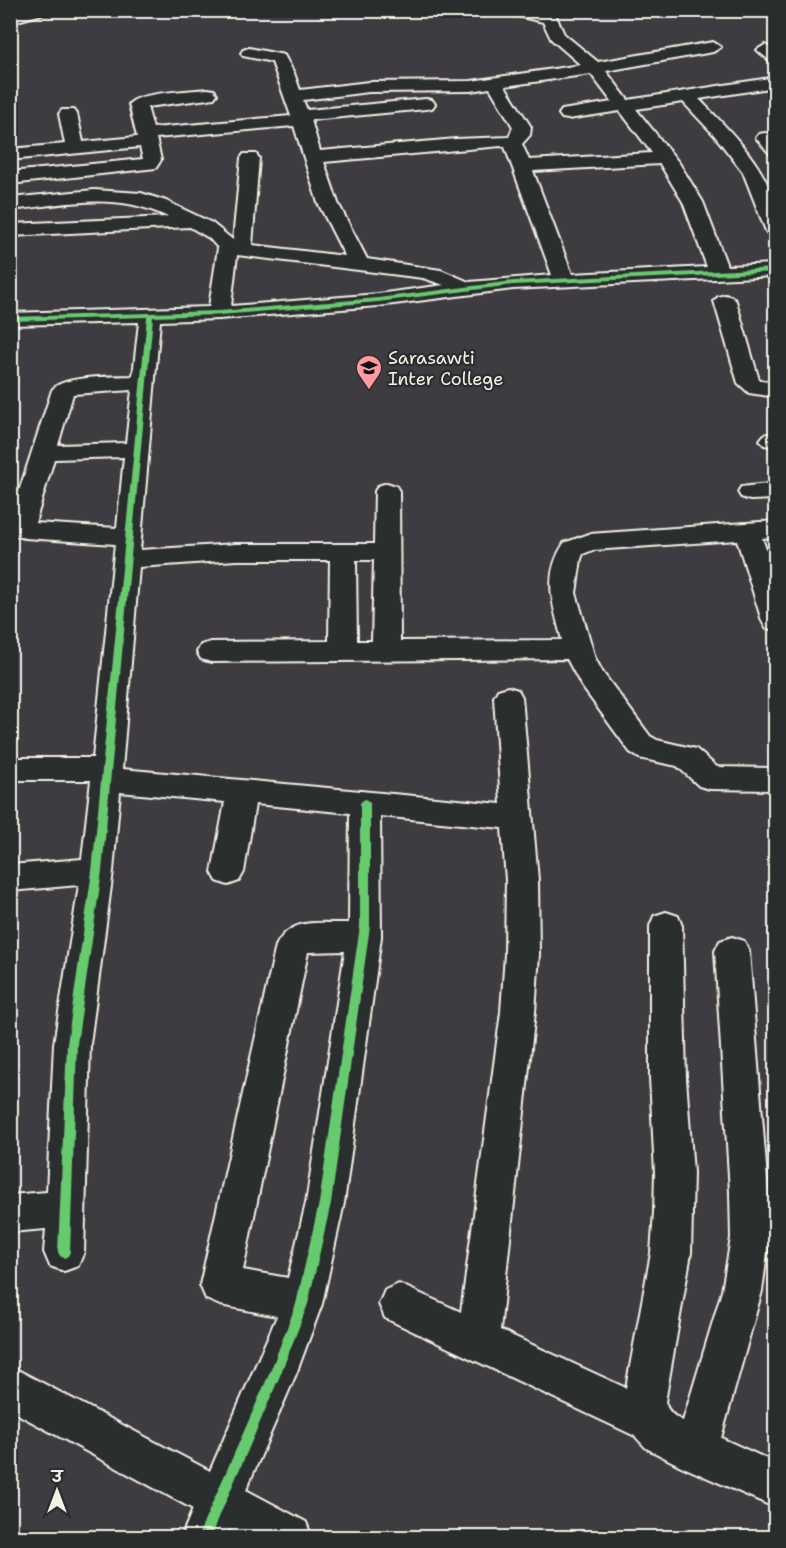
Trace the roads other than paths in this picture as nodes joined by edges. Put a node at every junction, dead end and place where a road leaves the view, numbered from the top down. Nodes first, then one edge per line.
1 (41, 10) edge
2 (509, 10) edge
3 (10, 18) edge
4 (713, 47) dead end
5 (249, 53) dead end
6 (595, 68) junction
7 (495, 82) junction
8 (776, 82) edge
9 (423, 87) junction
10 (208, 94) dead end
11 (294, 96) junction
12 (687, 96) junction
13 (624, 105) junction
14 (68, 114) dead end
15 (439, 114) junction
16 (568, 114) dead end
17 (301, 118) junction
18 (146, 138) junction
19 (513, 143) junction
20 (456, 144) junction
21 (75, 149) junction
22 (10, 155) edge
23 (315, 157) junction
24 (250, 158) dead end
25 (665, 158) junction
26 (522, 166) junction
27 (10, 178) edge
28 (10, 204) edge
29 (194, 221) junction
30 (10, 230) edge
31 (776, 231) edge
32 (235, 249) junction
33 (360, 265) junction
34 (776, 270) edge
35 (719, 273) junction
36 (564, 280) junction
37 (468, 290) junction
38 (725, 301) dead end
39 (219, 313) junction
40 (150, 316) junction
41 (10, 319) edge
42 (145, 382) junction
43 (776, 390) edge
44 (137, 450) junction
45 (44, 452) junction
46 (387, 491) dead end
47 (776, 491) edge
48 (750, 492) dead end
49 (776, 529) edge
50 (747, 530) junction
51 (127, 549) junction
52 (343, 552) junction
53 (386, 552) junction
54 (776, 621) edge
55 (579, 650) junction
56 (211, 652) dead end
57 (343, 652) junction
58 (386, 652) junction
59 (508, 697) dead end
60 (10, 769) edge
61 (105, 774) junction
62 (776, 780) edge
63 (242, 792) junction
64 (365, 803) junction
65 (516, 817) junction
66 (97, 871) junction
67 (228, 872) dead end
68 (10, 878) edge
69 (666, 926) dead end
70 (364, 938) junction
71 (732, 951) dead end
72 (66, 1209) junction
73 (10, 1214) edge
74 (64, 1252) dead end
75 (303, 1301) junction
76 (399, 1304) dead end
77 (478, 1341) junction
78 (10, 1388) edge
79 (650, 1421) junction
80 (696, 1452) junction
81 (776, 1486) edge
82 (220, 1500) junction
83 (203, 1538) edge
84 (290, 1538) edge

1 - 3 street
2 - 6 street
4 - 6 street
5 - 11 street
6 - 7 street
6 - 13 street
7 - 9 street
7 - 19 street
8 - 12 street
9 - 11 street
9 - 15 street
10 - 18 street
11 - 17 street
12 - 13 street
12 - 31 street
13 - 16 street
13 - 25 street
14 - 21 street
15 - 17 street
15 - 20 street
17 - 18 street
17 - 23 street
18 - 21 street
18 - 27 street
19 - 20 street
19 - 26 street
20 - 23 street
21 - 22 street
23 - 33 street
24 - 32 street
25 - 26 street
25 - 35 street
26 - 36 street
28 - 29 street
29 - 30 street
29 - 32 street
32 - 33 street
32 - 39 street
33 - 37 street
34 - 35 street
35 - 36 street
36 - 37 street
37 - 39 street
38 - 43 street
39 - 40 street
40 - 41 street
40 - 42 street
42 - 44 street
42 - 45 street
44 - 45 street
44 - 51 street
45 - 51 street
46 - 53 street
47 - 48 street
49 - 50 street
50 - 54 street
50 - 55 street
51 - 52 street
51 - 61 street
52 - 53 street
52 - 57 street
53 - 58 street
55 - 58 street
55 - 62 street
56 - 57 street
57 - 58 street
59 - 65 street
60 - 61 street
61 - 63 street
61 - 66 street
63 - 64 street
63 - 67 street
64 - 65 street
64 - 70 street
65 - 77 street
66 - 68 street
66 - 72 street
69 - 79 street
70 - 75 street
70 - 75 street
71 - 80 street
72 - 73 street
72 - 74 street
75 - 82 street
76 - 77 street
77 - 79 street
78 - 82 street
79 - 80 street
80 - 81 street
82 - 83 street
82 - 84 street

